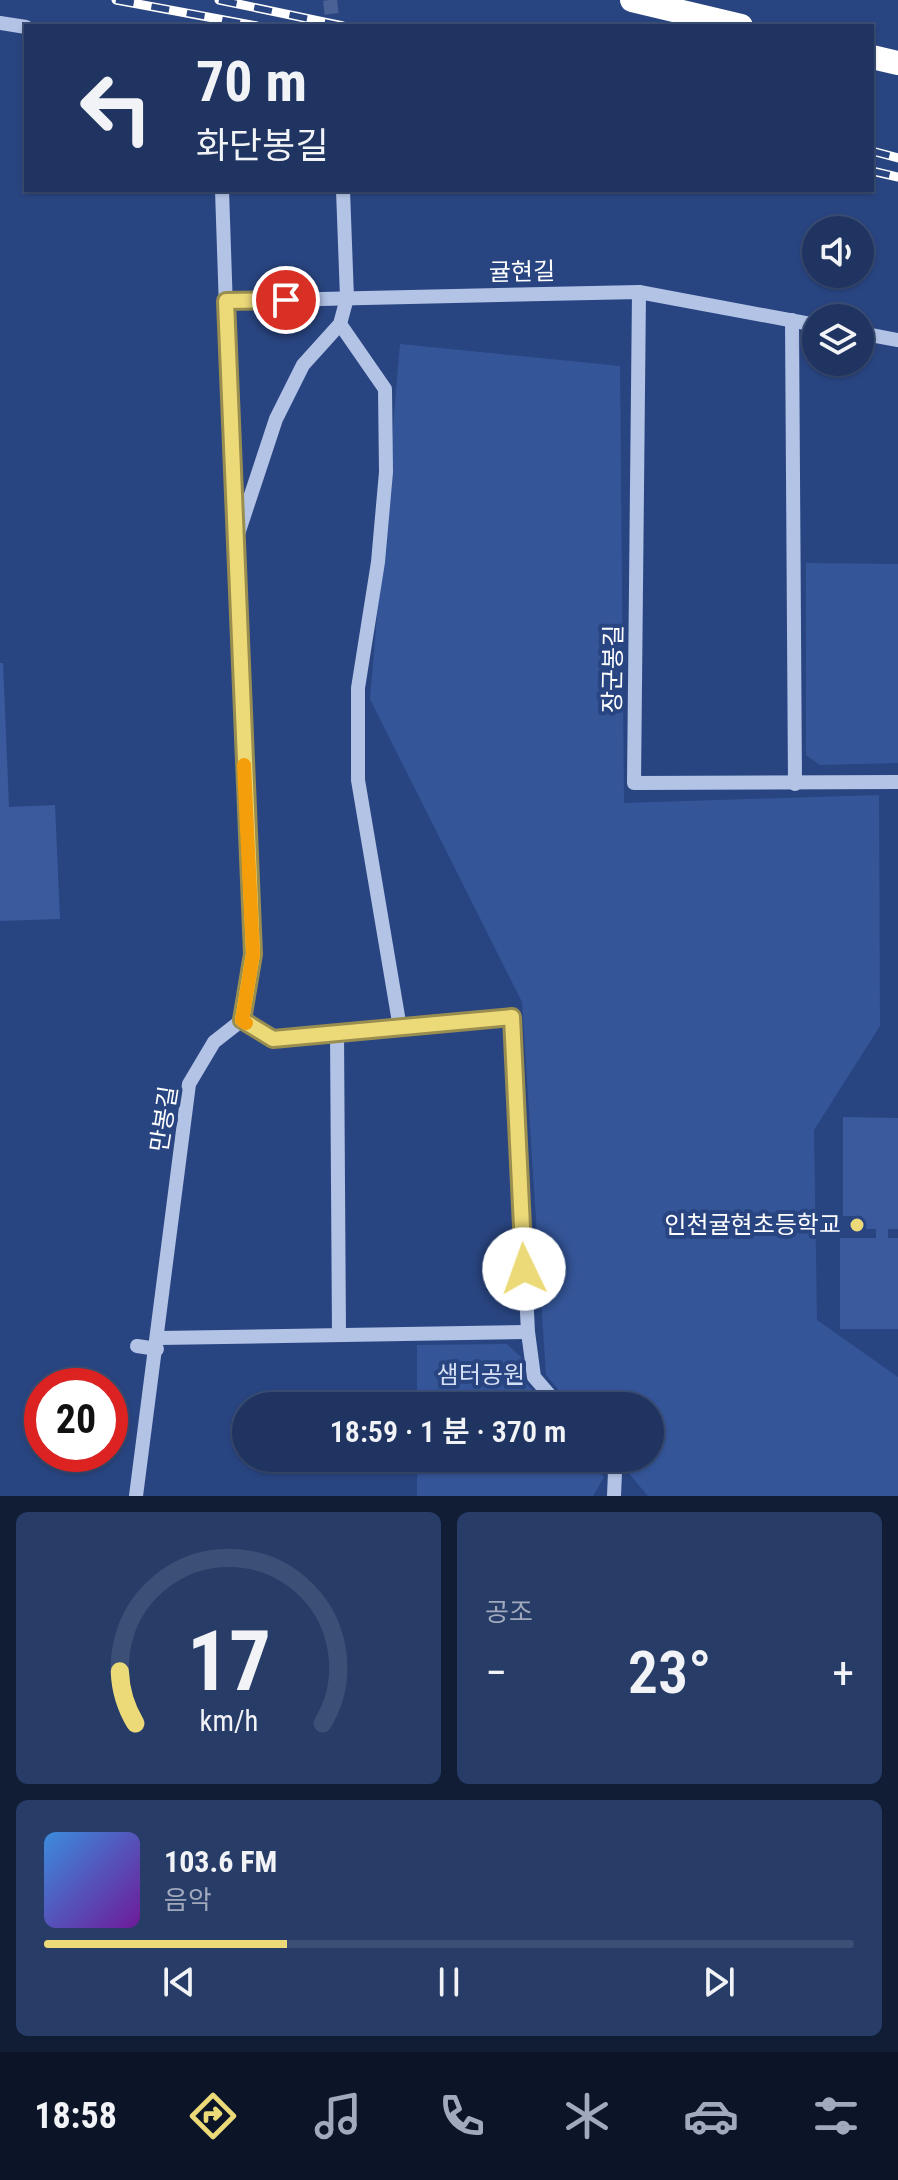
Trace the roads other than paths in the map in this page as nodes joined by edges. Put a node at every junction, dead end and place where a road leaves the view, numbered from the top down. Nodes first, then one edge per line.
1 (632, 0) edge
2 (0, 23) edge
3 (733, 24) edge
4 (24, 27) edge
5 (874, 57) edge
6 (898, 63) edge
7 (222, 192) edge
8 (343, 192) edge
9 (639, 292) junction
10 (347, 298) junction
11 (226, 301) junction
12 (792, 320) junction
13 (802, 322) edge
14 (340, 324) junction
15 (874, 336) edge
16 (898, 340) edge
17 (234, 546) junction
18 (898, 782) edge
19 (795, 784) junction
20 (242, 1020) junction
21 (400, 1028) junction
22 (337, 1033) junction
23 (528, 1332) junction
24 (339, 1335) junction
25 (158, 1343) junction
26 (137, 1346) dead end
27 (547, 1392) edge
28 (615, 1472) edge
29 (136, 1496) edge
30 (614, 1496) edge

1 - 3 highway
2 - 4 street
5 - 6 highway
7 - 11 street
8 - 10 street
9 - 10 street, 귤현길
9 - 12 street, 귤현길
9 - 19 street, 장군봉길
10 - 11 street, 귤현길
10 - 14 street
11 - 17 street
12 - 13 street, 귤현길
12 - 19 street
14 - 17 street
14 - 21 street
15 - 16 street
17 - 20 street
18 - 19 street, 장군봉길
20 - 22 street
20 - 25 street, 만봉길
21 - 22 street
21 - 23 street
22 - 24 street
23 - 24 street
23 - 27 street
24 - 25 street
25 - 26 street
25 - 29 street, 만봉길
28 - 30 street

